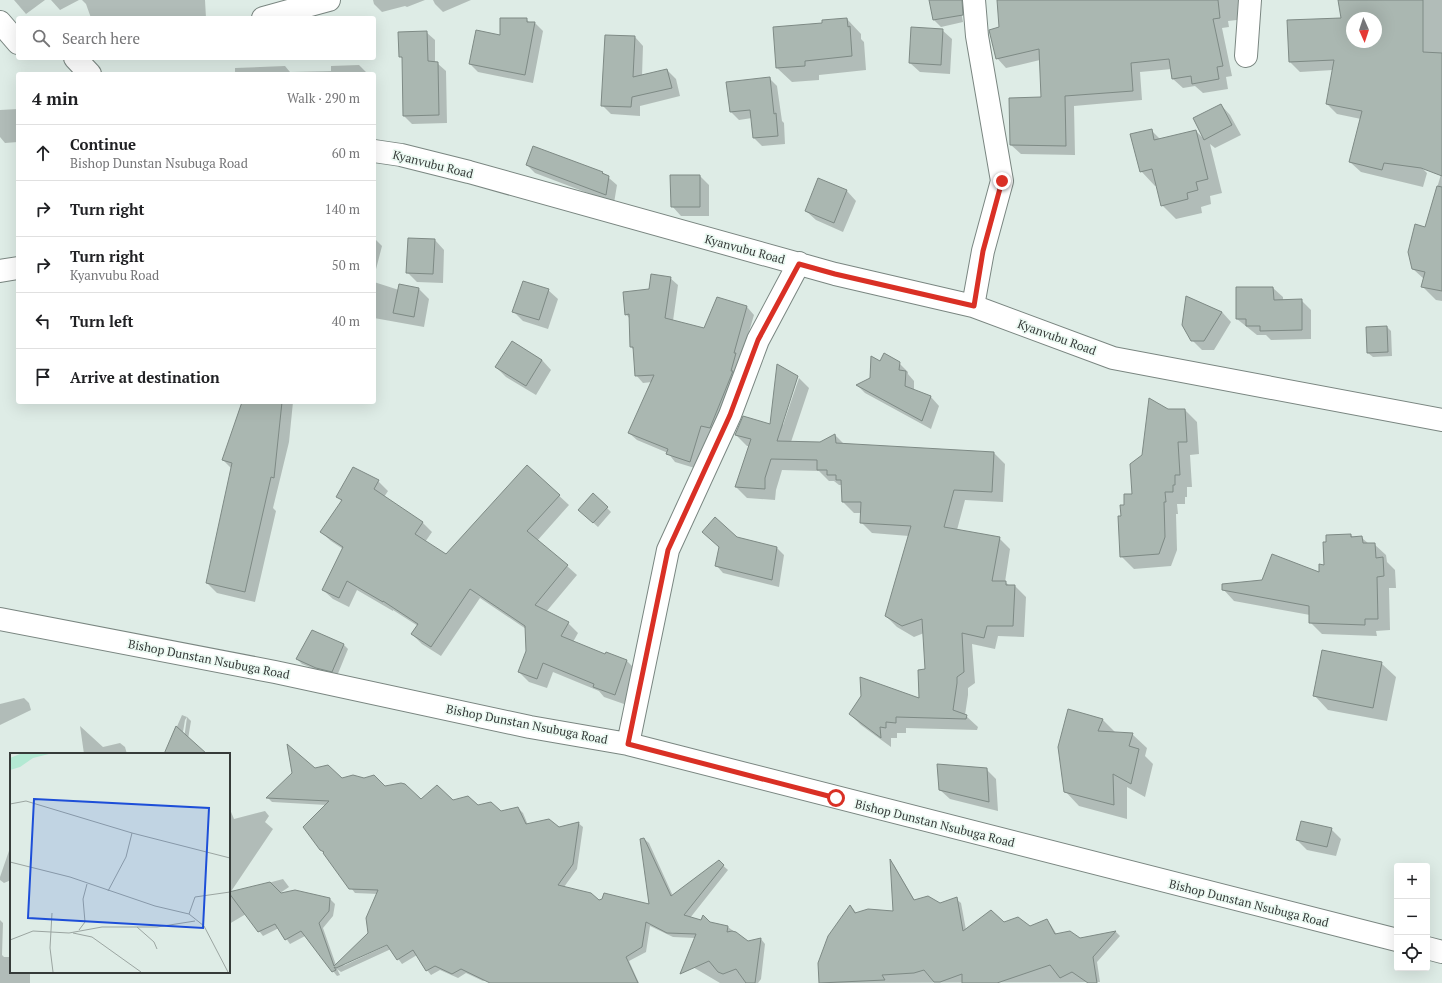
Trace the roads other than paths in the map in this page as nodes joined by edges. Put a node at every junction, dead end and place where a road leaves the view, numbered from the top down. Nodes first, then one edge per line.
1 (329, 0) edge
2 (974, 0) edge
3 (1250, 0) edge
4 (270, 16) edge
5 (0, 22) edge
6 (16, 41) edge
7 (1246, 56) dead end
8 (77, 60) edge
9 (88, 72) edge
10 (376, 151) edge
11 (799, 264) junction
12 (16, 268) edge
13 (0, 271) edge
14 (974, 306) junction
15 (1442, 420) edge
16 (0, 619) edge
17 (628, 744) junction
18 (1394, 939) edge
19 (1430, 949) edge
20 (1442, 952) edge

1 - 4 street
2 - 14 street
3 - 7 street
5 - 6 street
8 - 9 street
10 - 11 street, Kyanvubu Road
11 - 14 street, Kyanvubu Road
11 - 17 street
12 - 13 street
14 - 15 street, Kyanvubu Road
16 - 17 street, Bishop Dunstan Nsubuga Road
17 - 18 street, Bishop Dunstan Nsubuga Road
19 - 20 street

